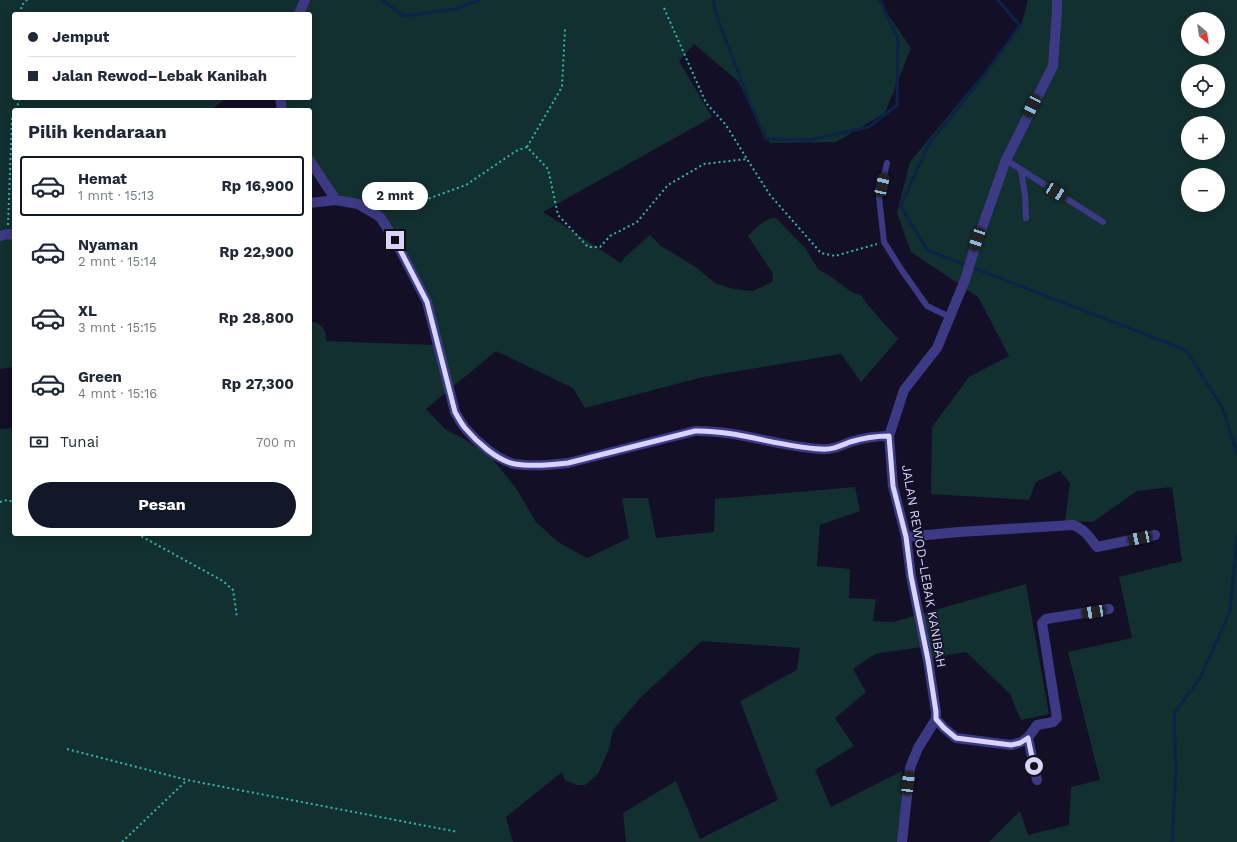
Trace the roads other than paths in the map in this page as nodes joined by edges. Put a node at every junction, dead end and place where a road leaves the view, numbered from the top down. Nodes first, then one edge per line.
1 (305, 0) edge
2 (1057, 0) edge
3 (300, 12) edge
4 (1006, 160) junction
5 (887, 163) dead end
6 (312, 164) edge
7 (1021, 170) junction
8 (336, 200) junction
9 (312, 203) edge
10 (1026, 218) dead end
11 (1103, 222) dead end
12 (950, 317) junction
13 (889, 436) junction
14 (1155, 535) dead end
15 (906, 537) junction
16 (1109, 609) dead end
17 (936, 719) junction
18 (1028, 738) junction
19 (1038, 780) dead end
20 (902, 842) edge

1 - 3 street
2 - 4 street
4 - 7 lane
4 - 12 street
5 - 12 lane
6 - 8 street
7 - 10 lane
7 - 11 lane
8 - 9 street
8 - 13 street
12 - 13 street
13 - 15 street, JALAN REWOD–LEBAK KANIBAH
14 - 15 street
15 - 17 street, JALAN REWOD–LEBAK KANIBAH
16 - 18 street
17 - 18 street
17 - 20 street
18 - 19 street

